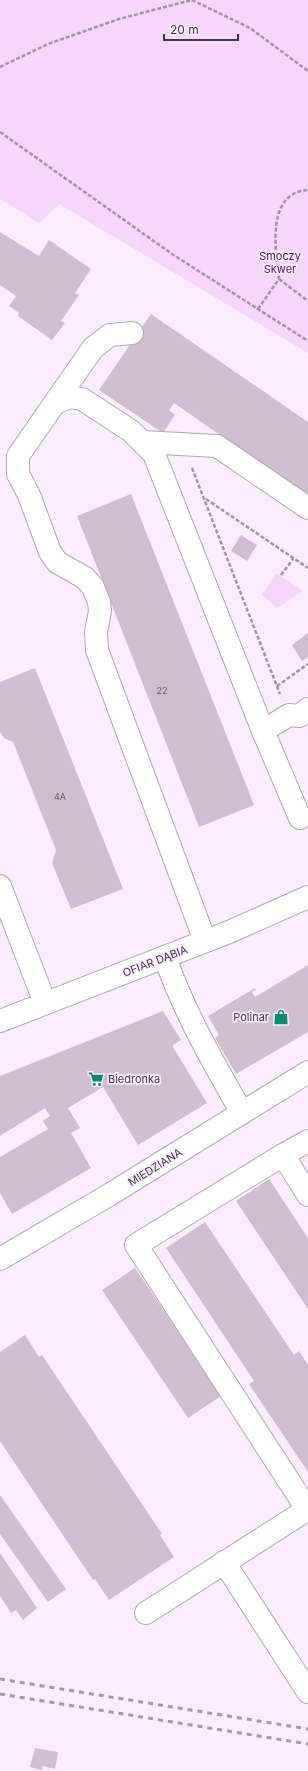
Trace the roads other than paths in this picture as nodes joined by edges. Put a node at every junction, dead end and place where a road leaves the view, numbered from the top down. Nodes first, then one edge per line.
1 (132, 333) dead end
2 (54, 404) junction
3 (143, 442) junction
4 (18, 456) junction
5 (0, 469) edge
6 (308, 508) edge
7 (298, 712) edge
8 (263, 731) junction
9 (300, 818) dead end
10 (0, 886) edge
11 (308, 897) edge
12 (205, 941) junction
13 (165, 957) junction
14 (45, 1003) junction
15 (0, 1021) edge
16 (308, 1072) edge
17 (242, 1113) junction
18 (308, 1141) edge
19 (283, 1155) junction
20 (308, 1194) edge
21 (0, 1259) edge
22 (308, 1509) edge
23 (224, 1562) junction
24 (146, 1613) dead end
25 (308, 1692) edge

1 - 2 street
2 - 3 street
2 - 4 street
3 - 6 street
3 - 8 street
4 - 5 street
4 - 12 street
7 - 8 street
8 - 9 street
10 - 14 street
11 - 12 street, OFIAR DĄBIA
12 - 13 street, OFIAR DĄBIA
13 - 14 street, OFIAR DĄBIA
13 - 17 street
14 - 15 street, OFIAR DĄBIA
16 - 17 street, MIEDZIANA
17 - 21 street, MIEDZIANA
18 - 19 street
19 - 20 street
19 - 22 street
22 - 23 street
23 - 24 street
23 - 25 street

